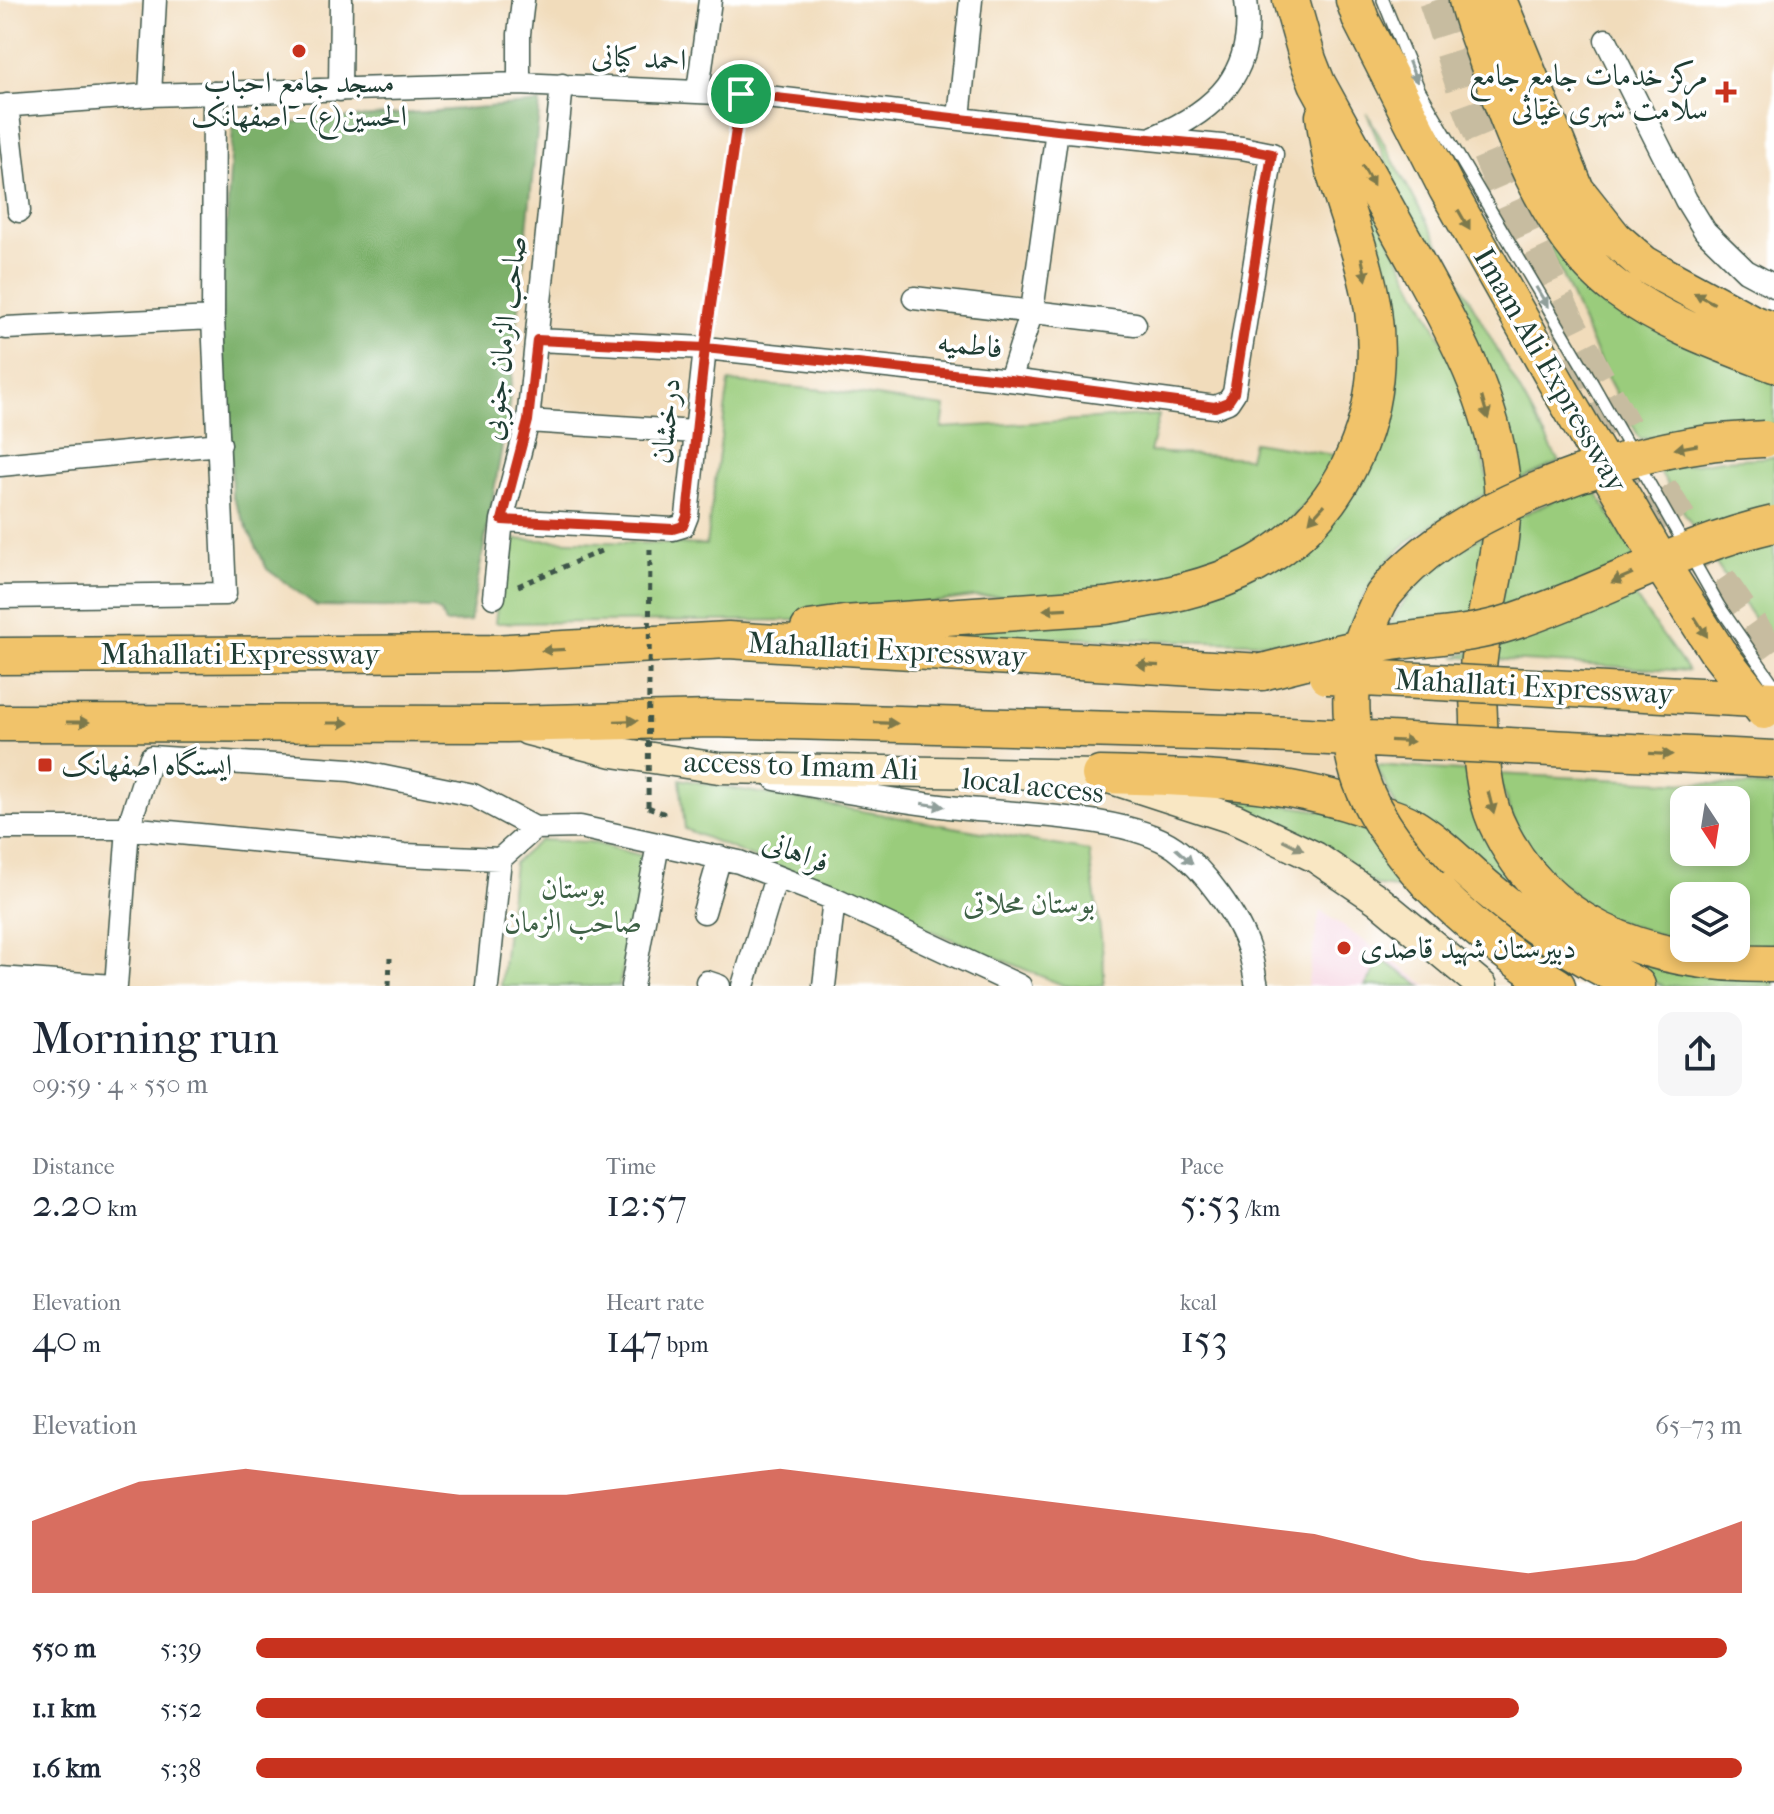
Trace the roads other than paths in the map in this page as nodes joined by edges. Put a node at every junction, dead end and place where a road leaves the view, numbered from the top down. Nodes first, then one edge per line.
1 (155, 0) edge
2 (341, 0) edge
3 (523, 0) edge
4 (710, 0) edge
5 (971, 0) edge
6 (1246, 0) edge
7 (1291, 0) edge
8 (1354, 0) edge
9 (1383, 0) edge
10 (1467, 0) edge
11 (1498, 0) edge
12 (1606, 40) dead end
13 (1317, 83) junction
14 (519, 84) junction
15 (562, 85) junction
16 (340, 90) junction
17 (698, 91) junction
18 (214, 93) junction
19 (150, 95) junction
20 (4, 106) edge
21 (959, 118) junction
22 (1057, 130) junction
23 (1153, 138) junction
24 (19, 211) dead end
25 (1774, 286) edge
26 (914, 298) dead end
27 (1032, 311) junction
28 (213, 318) junction
29 (1135, 324) dead end
30 (6, 328) dead end
31 (1774, 331) edge
32 (537, 340) junction
33 (705, 348) junction
34 (1774, 364) edge
35 (1010, 380) junction
36 (1574, 382) junction
37 (1228, 402) joint
38 (528, 421) junction
39 (695, 432) junction
40 (1769, 439) edge
41 (220, 444) junction
42 (0, 465) edge
43 (502, 520) junction
44 (1774, 524) edge
45 (0, 597) edge
46 (494, 597) road end
47 (728, 640) junction
48 (0, 656) edge
49 (1262, 672) junction
50 (1774, 685) edge
51 (1774, 700) edge
52 (0, 723) edge
53 (507, 724) junction
54 (1774, 724) edge
55 (1774, 759) edge
56 (719, 768) junction
57 (1100, 775) junction
58 (0, 828) edge
59 (128, 828) junction
60 (535, 828) junction
61 (658, 844) junction
62 (720, 857) junction
63 (500, 859) junction
64 (776, 877) junction
65 (834, 899) junction
66 (704, 912) dead end
67 (1774, 964) edge
68 (0, 978) edge
69 (114, 986) edge
70 (487, 986) edge
71 (632, 986) edge
72 (743, 986) edge
73 (824, 986) edge
74 (1020, 986) edge
75 (1257, 986) edge
76 (1482, 986) edge
77 (1557, 986) edge
78 (1637, 986) edge

1 - 19 street
2 - 16 street
3 - 14 street
4 - 17 street
5 - 21 street
6 - 23 street
7 - 13 highway
8 -> 36 highway, Imam Ali Expressway
9 -> 36 lane
10 - 34 highway
31 -> 11 highway
12 - 25 street
13 -> 47 highway
13 -> 67 highway
14 - 15 street, احمد کیانی
14 - 16 street, احمد کیانی
15 - 17 street, احمد کیانی
15 - 32 street, صاحب الزمان جنوبی
16 - 18 street, احمد کیانی
17 - 21 street, احمد کیانی
18 - 19 street, احمد کیانی
18 - 28 street
19 - 20 street, احمد کیانی
20 - 24 street
21 - 22 street, احمد کیانی
22 - 23 street, احمد کیانی
22 - 27 street
23 - 37 street, احمد کیانی
26 - 27 street
27 - 29 street
27 - 35 street
28 - 30 street
28 - 41 street
32 - 33 street, فاطمیه
32 - 38 street, صاحب الزمان جنوبی
33 - 35 street, فاطمیه
33 - 39 street, درخشان
35 - 37 street, فاطمیه
36 - 50 lane, bridge
36 -> 54 highway, Imam Ali Expressway, bridge
38 - 39 street
38 - 43 street, صاحب الزمان جنوبی
39 - 43 street, درخشان
40 -> 77 highway, bridge
41 - 42 street
41 - 45 street
43 - 46 street, صاحب الزمان جنوبی
44 -> 49 highway, bridge
47 -> 48 highway, Mahallati Expressway
49 -> 47 highway, Mahallati Expressway
49 - 51 highway, Mahallati Expressway, bridge
52 -> 53 highway, Mahallati Expressway
53 -> 55 highway, Mahallati Expressway, bridge
53 - 56 main road, access to Imam Ali
56 - 57 main road, access to Imam Ali
56 -> 75 street, local access
57 -> 76 main road, access to Imam Ali
57 - 78 highway
58 - 59 street
59 - 60 street, فراهانی
59 - 63 street
59 - 69 street
60 - 61 street, فراهانی
60 - 63 street
61 - 62 street, فراهانی
61 - 71 street
62 - 64 street, فراهانی
62 - 66 street
63 - 70 street
64 - 65 street, فراهانی
64 - 72 street
65 - 73 street
65 - 74 street, فراهانی
68 - 69 street

